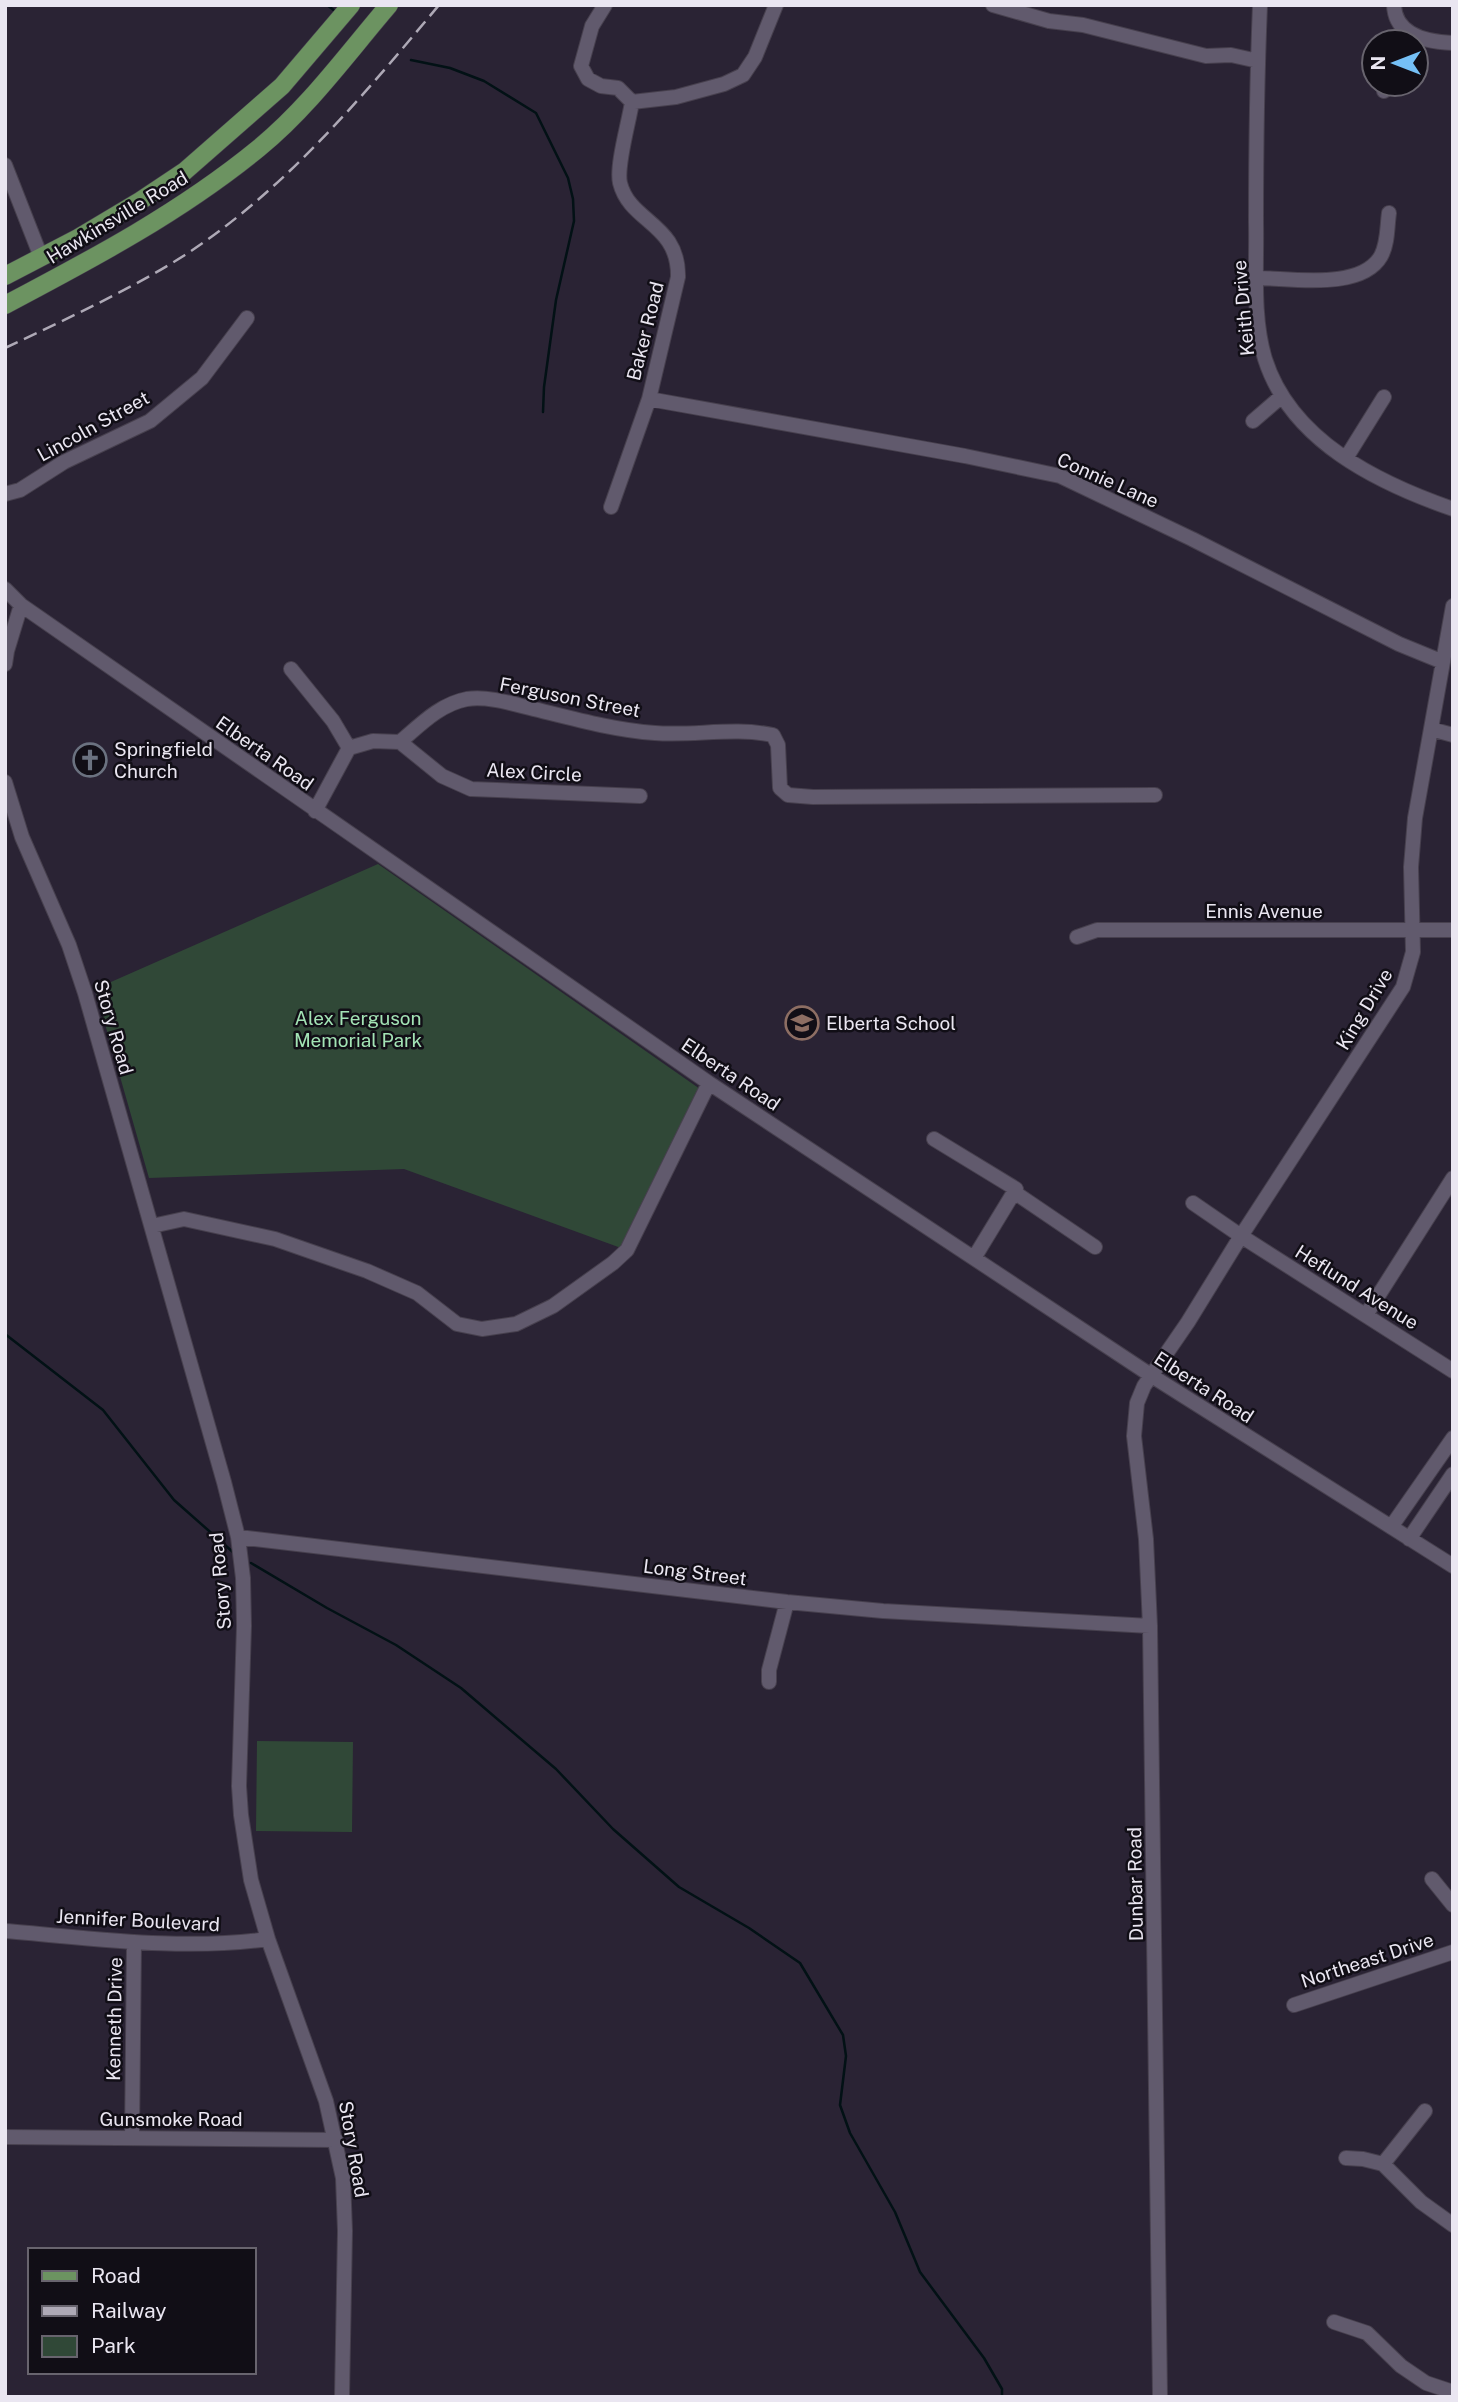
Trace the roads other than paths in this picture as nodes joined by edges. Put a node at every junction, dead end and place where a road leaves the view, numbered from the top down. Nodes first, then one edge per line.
1 (351, 5) edge
2 (389, 5) edge
3 (605, 5) edge
4 (776, 5) edge
5 (993, 5) edge
6 (1260, 5) edge
7 (1394, 5) edge
8 (1018, 9) edge
9 (1401, 28) edge
10 (1430, 41) edge
11 (1453, 43) edge
12 (1258, 61) junction
13 (632, 102) junction
14 (5, 165) edge
15 (1389, 213) dead end
16 (41, 257) junction
17 (5, 276) edge
18 (1257, 278) junction
19 (5, 305) edge
20 (247, 318) dead end
21 (1282, 396) junction
22 (1384, 397) dead end
23 (649, 398) junction
24 (1253, 421) dead end
25 (1346, 458) junction
26 (5, 495) edge
27 (611, 508) dead end
28 (1453, 509) edge
29 (5, 589) edge
30 (21, 606) junction
31 (1453, 606) edge
32 (1443, 662) junction
33 (5, 664) edge
34 (290, 669) dead end
35 (1431, 729) junction
36 (1453, 735) edge
37 (400, 742) junction
38 (349, 748) junction
39 (5, 782) edge
40 (1155, 794) dead end
41 (640, 796) dead end
42 (315, 811) junction
43 (1414, 930) junction
44 (1453, 930) edge
45 (1077, 937) dead end
46 (709, 1083) junction
47 (934, 1139) dead end
48 (1453, 1178) edge
49 (1014, 1192) junction
50 (1193, 1203) dead end
51 (152, 1226) junction
52 (1241, 1236) junction
53 (1095, 1247) dead end
54 (974, 1258) junction
55 (1366, 1315) junction
56 (1453, 1371) edge
57 (1152, 1377) junction
58 (1453, 1438) edge
59 (1453, 1474) edge
60 (1391, 1527) junction
61 (238, 1537) junction
62 (1409, 1539) junction
63 (1453, 1566) edge
64 (788, 1602) junction
65 (1150, 1626) junction
66 (769, 1682) dead end
67 (1432, 1880) dead end
68 (1453, 1905) edge
69 (5, 1931) edge
70 (268, 1939) junction
71 (134, 1942) junction
72 (1453, 1952) edge
73 (1294, 2005) dead end
74 (1425, 2111) dead end
75 (5, 2137) edge
76 (132, 2138) junction
77 (336, 2140) junction
78 (1346, 2158) dead end
79 (1383, 2164) junction
80 (1453, 2225) edge
81 (1335, 2322) dead end
82 (1453, 2392) edge
83 (342, 2397) edge
84 (1160, 2397) edge

1 - 16 main road, Hawkinsville Road
2 - 19 main road, Hawkinsville Road
3 - 13 street
4 - 13 street
5 - 8 street
6 - 12 street, Keith Drive
7 - 9 street
8 - 12 street
10 - 11 street
12 - 18 street, Keith Drive
13 - 23 street, Baker Road
14 - 16 street
15 - 18 street
16 - 17 main road, Hawkinsville Road
18 - 21 street, Keith Drive
20 - 26 street, Lincoln Street
21 - 24 street
21 - 25 street, Keith Drive
22 - 25 street
23 - 27 street, Baker Road
23 - 32 street, Connie Lane
25 - 28 street, Keith Drive
29 - 30 street, Elberta Road
30 - 33 street
30 - 42 street, Elberta Road
31 - 32 street, King Drive
32 - 35 street, King Drive
34 - 38 street
35 - 36 street
35 - 43 street, King Drive
37 - 38 street
37 - 40 street, Ferguson Street
37 - 41 street, Alex Circle
38 - 42 street
39 - 51 street, Story Road
42 - 46 street, Elberta Road
43 - 44 street, Ennis Avenue
43 - 45 street, Ennis Avenue
43 - 52 street, King Drive
46 - 51 street
46 - 54 street, Elberta Road
47 - 49 street
48 - 55 street
49 - 53 street
49 - 54 street
50 - 52 street, Heflund Avenue
51 - 61 street, Story Road
52 - 55 street, Heflund Avenue
52 - 57 street, King Drive
54 - 57 street, Elberta Road
55 - 56 street, Heflund Avenue
57 - 60 street, Elberta Road
57 - 65 street, Dunbar Road
58 - 60 street
59 - 62 street
60 - 62 street, Elberta Road
61 - 64 street, Long Street
61 - 70 street, Story Road
62 - 63 street, Elberta Road
64 - 65 street, Long Street
64 - 66 street
65 - 84 street, Dunbar Road
67 - 68 street
69 - 71 street, Jennifer Boulevard
70 - 71 street, Jennifer Boulevard
70 - 77 street, Story Road
71 - 76 street, Kenneth Drive
72 - 73 street, Northeast Drive
74 - 79 street
75 - 76 street, Gunsmoke Road
76 - 77 street, Gunsmoke Road
77 - 83 street, Story Road
78 - 79 street
79 - 80 street
81 - 82 street

